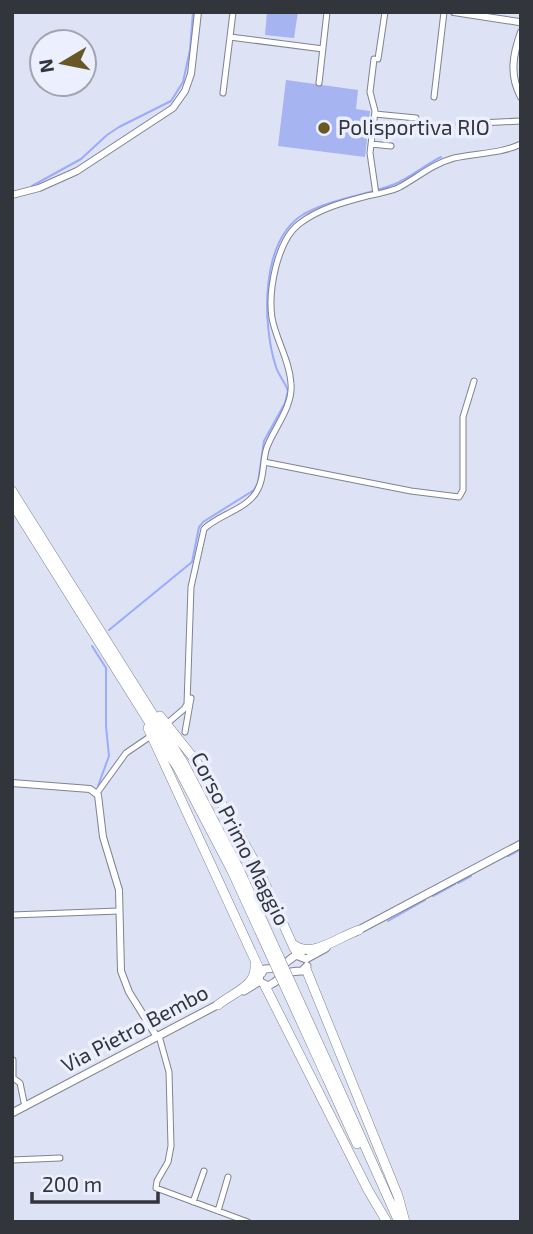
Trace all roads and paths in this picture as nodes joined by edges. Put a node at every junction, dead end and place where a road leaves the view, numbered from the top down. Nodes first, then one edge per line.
1 (198, 12) edge
2 (233, 12) edge
3 (327, 12) edge
4 (385, 12) edge
5 (444, 12) edge
6 (454, 12) edge
7 (495, 15) edge
8 (520, 25) edge
9 (230, 37) junction
10 (323, 49) junction
11 (319, 83) dead end
12 (223, 93) dead end
13 (434, 97) dead end
14 (521, 97) edge
15 (375, 114) junction
16 (415, 118) dead end
17 (521, 121) edge
18 (459, 124) dead end
19 (370, 144) junction
20 (521, 144) edge
21 (391, 146) dead end
22 (375, 191) junction
23 (12, 195) edge
24 (474, 382) dead end
25 (264, 462) junction
26 (12, 491) edge
27 (12, 503) edge
28 (188, 657) junction
29 (127, 673) junction
30 (131, 691) junction
31 (170, 721) dead end
32 (185, 732) dead end
33 (148, 738) dead end
34 (12, 783) edge
35 (97, 793) junction
36 (521, 844) edge
37 (235, 869) junction
38 (119, 911) junction
39 (12, 915) edge
40 (359, 930) junction
41 (293, 944) junction
42 (304, 961) junction
43 (254, 962) junction
44 (262, 980) junction
45 (218, 1005) junction
46 (158, 1037) junction
47 (13, 1060) edge
48 (329, 1075) junction
49 (25, 1107) junction
50 (12, 1114) edge
51 (60, 1158) dead end
52 (12, 1160) edge
53 (204, 1171) dead end
54 (228, 1177) dead end
55 (193, 1202) junction
56 (218, 1211) junction
57 (248, 1222) edge
58 (387, 1222) edge
59 (393, 1222) edge
60 (399, 1222) edge
61 (405, 1222) edge

1 - 23 street
2 - 9 street
3 - 10 street
4 - 15 street
5 - 13 street
6 - 7 street
7 - 8 street
8 - 14 street
9 - 10 street
9 - 12 street
10 - 11 street
15 - 16 street
15 - 19 street
17 - 18 street
19 - 21 street
19 - 22 street
20 - 22 street
22 - 25 street
24 - 25 street
25 - 28 street
26 - 29 highway, Corso Primo Maggio
27 - 30 highway, Corso Primo Maggio
28 - 31 street
28 - 32 street
29 - 37 highway, Corso Primo Maggio
29 - 41 highway
30 - 37 highway, Corso Primo Maggio
30 - 43 highway
33 - 35 street
34 - 35 street
35 - 38 street
36 - 40 main road, Via Pietro Bembo
37 - 48 highway, Corso Primo Maggio, bridge
38 - 39 street
38 - 46 street
40 - 41 highway
40 - 42 main road, Via Pietro Bembo
41 - 42 highway
42 - 44 main road, Via Pietro Bembo
42 - 44 main road, Via Pietro Bembo
42 - 61 highway
43 - 44 highway
43 - 45 highway
44 - 45 main road, Via Pietro Bembo
44 - 58 highway
45 - 46 main road, Via Pietro Bembo
46 - 49 main road, Via Pietro Bembo
46 - 55 street
47 - 49 street
48 - 59 highway, Corso Primo Maggio
48 - 60 highway, Corso Primo Maggio
49 - 50 main road, Via Pietro Bembo
51 - 52 street
53 - 55 street
54 - 56 street
55 - 56 street
56 - 57 street

